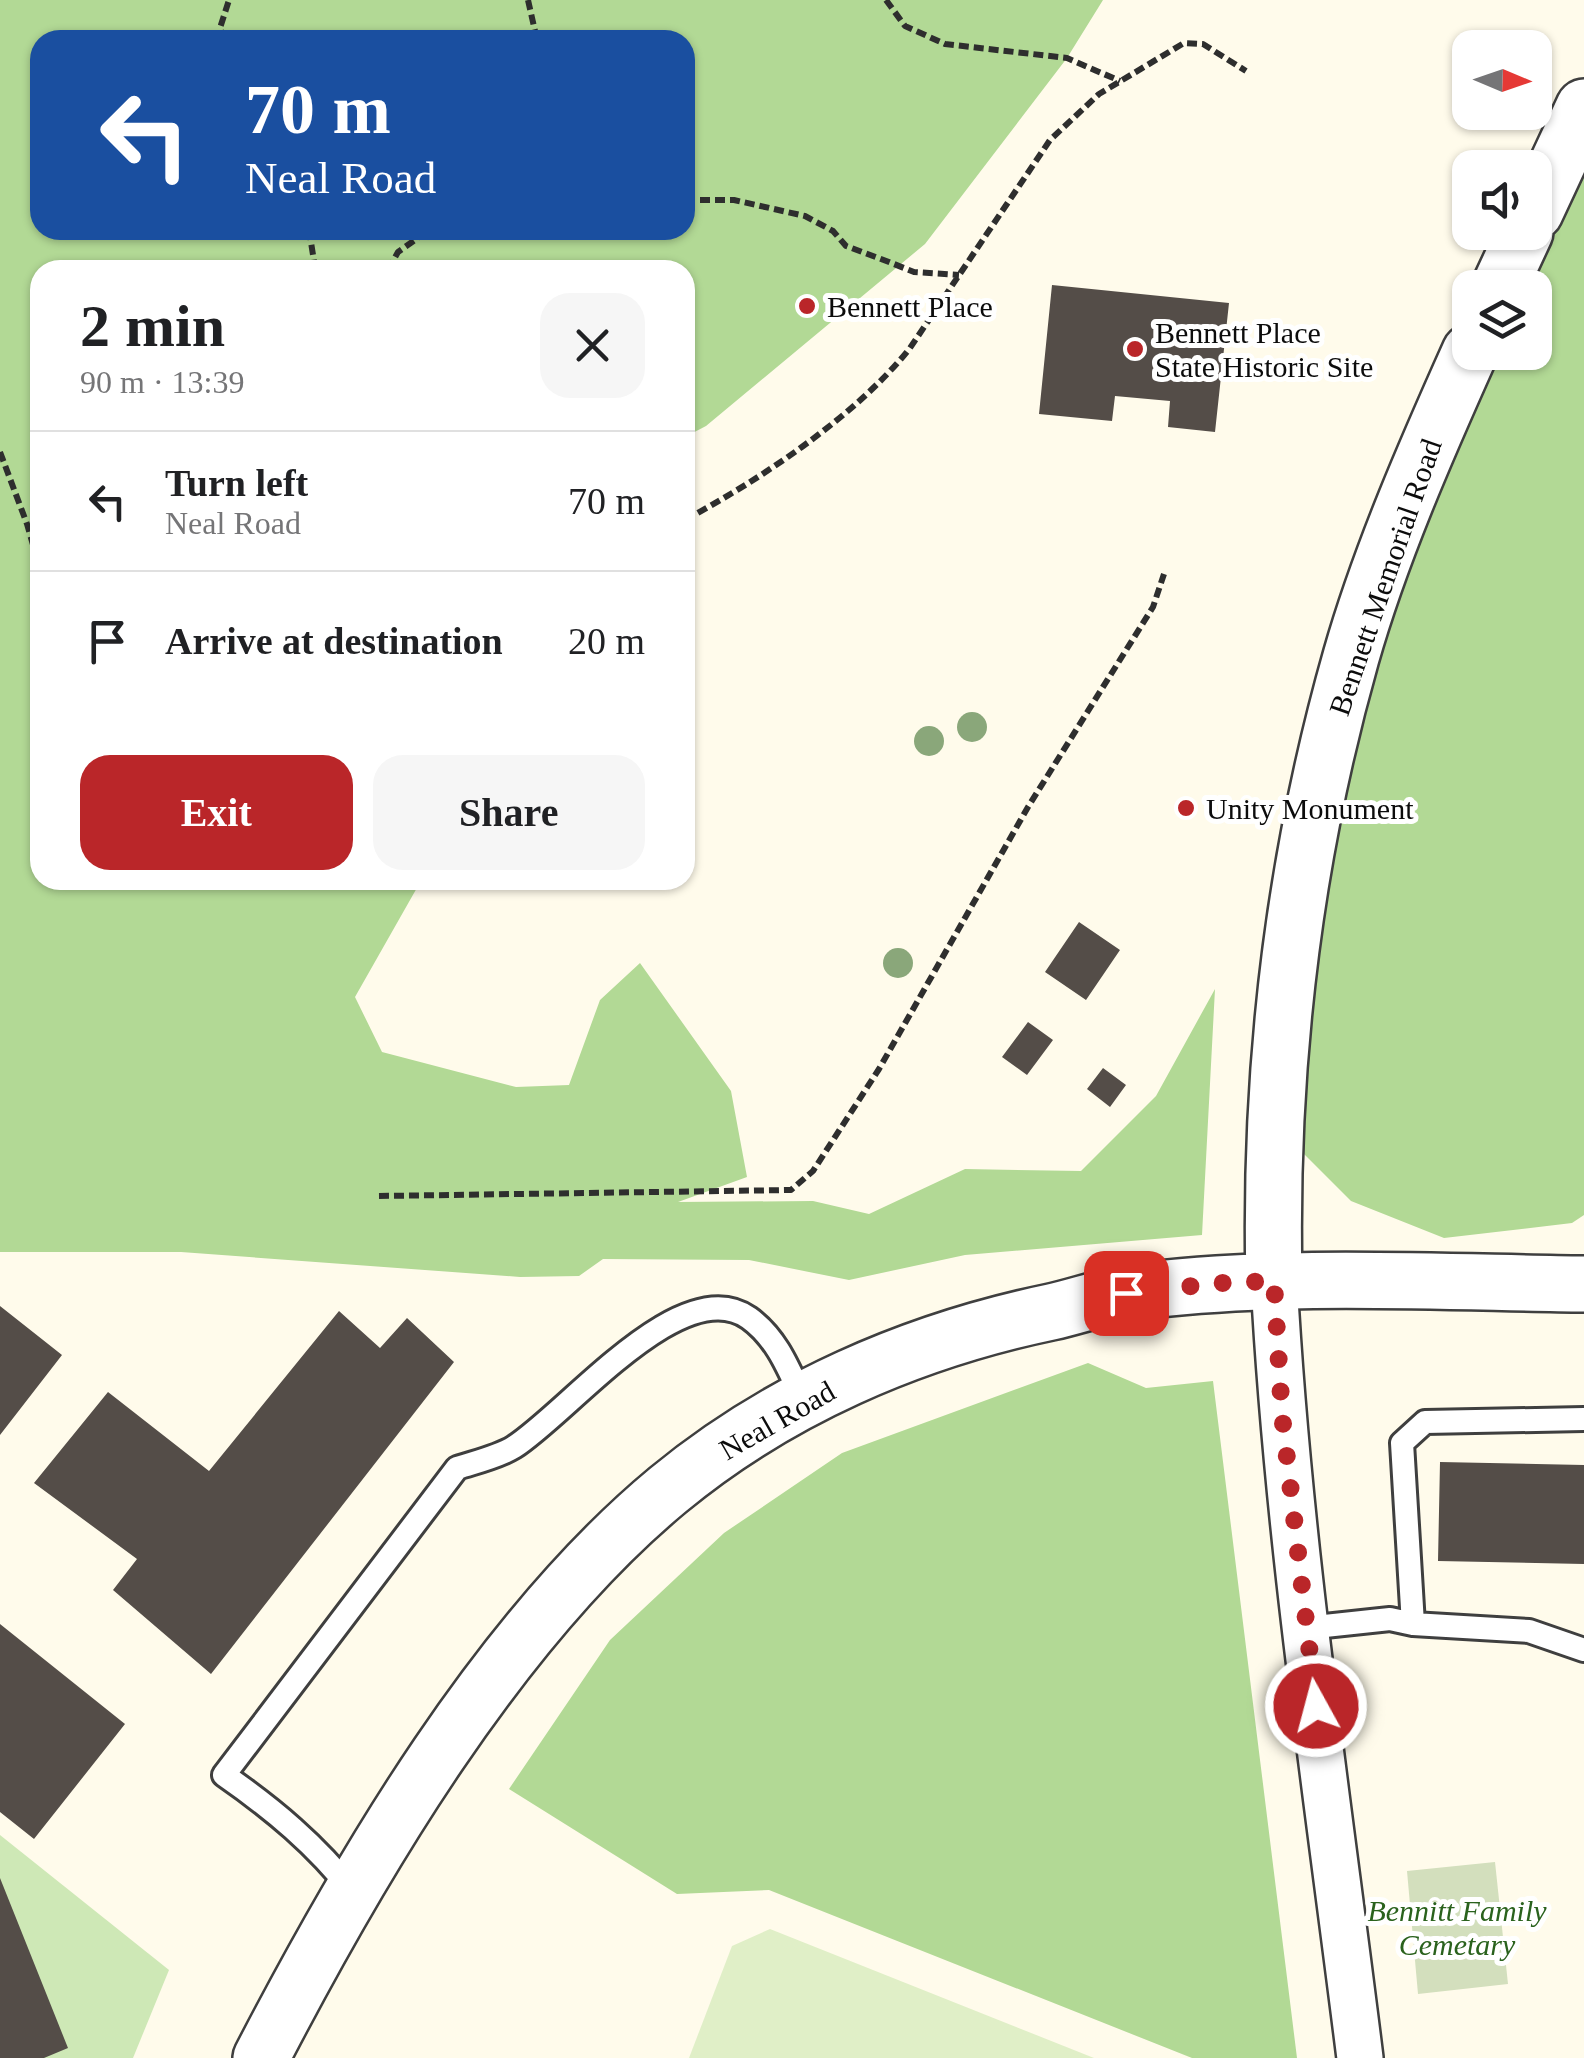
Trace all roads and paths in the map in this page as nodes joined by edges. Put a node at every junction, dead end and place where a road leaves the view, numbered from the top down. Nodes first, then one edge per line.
1 (228, 0) edge
2 (528, 0) edge
3 (886, 0) edge
4 (221, 30) edge
5 (534, 30) edge
6 (1246, 71) dead end
7 (1120, 81) junction
8 (1584, 107) edge
9 (1552, 176) edge
10 (695, 200) edge
11 (415, 240) edge
12 (394, 260) edge
13 (960, 275) junction
14 (1463, 370) edge
15 (0, 452) edge
16 (695, 515) edge
17 (30, 534) edge
18 (1164, 574) dead end
19 (379, 1196) dead end
20 (1274, 1281) junction
21 (1584, 1284) edge
22 (804, 1400) junction
23 (1584, 1419) edge
24 (1413, 1624) junction
25 (1306, 1628) junction
26 (1584, 1650) edge
27 (354, 1892) junction
28 (260, 2058) edge
29 (1360, 2058) edge

1 - 4 path
2 - 5 path
3 - 7 path
6 - 7 path
7 - 13 path
8 - 9 street
10 - 13 path
11 - 12 path
13 - 16 path
14 - 20 street, Bennett Memorial Road
15 - 17 path
18 - 19 path
20 - 21 street, Neal Road
20 - 22 street, Neal Road
20 - 25 street, Bennett Memorial Road
22 - 27 street, Neal Road
22 - 27 lane
23 - 24 lane
24 - 25 lane
24 - 26 lane
25 - 29 street, Bennett Memorial Road
27 - 28 street, Neal Road

